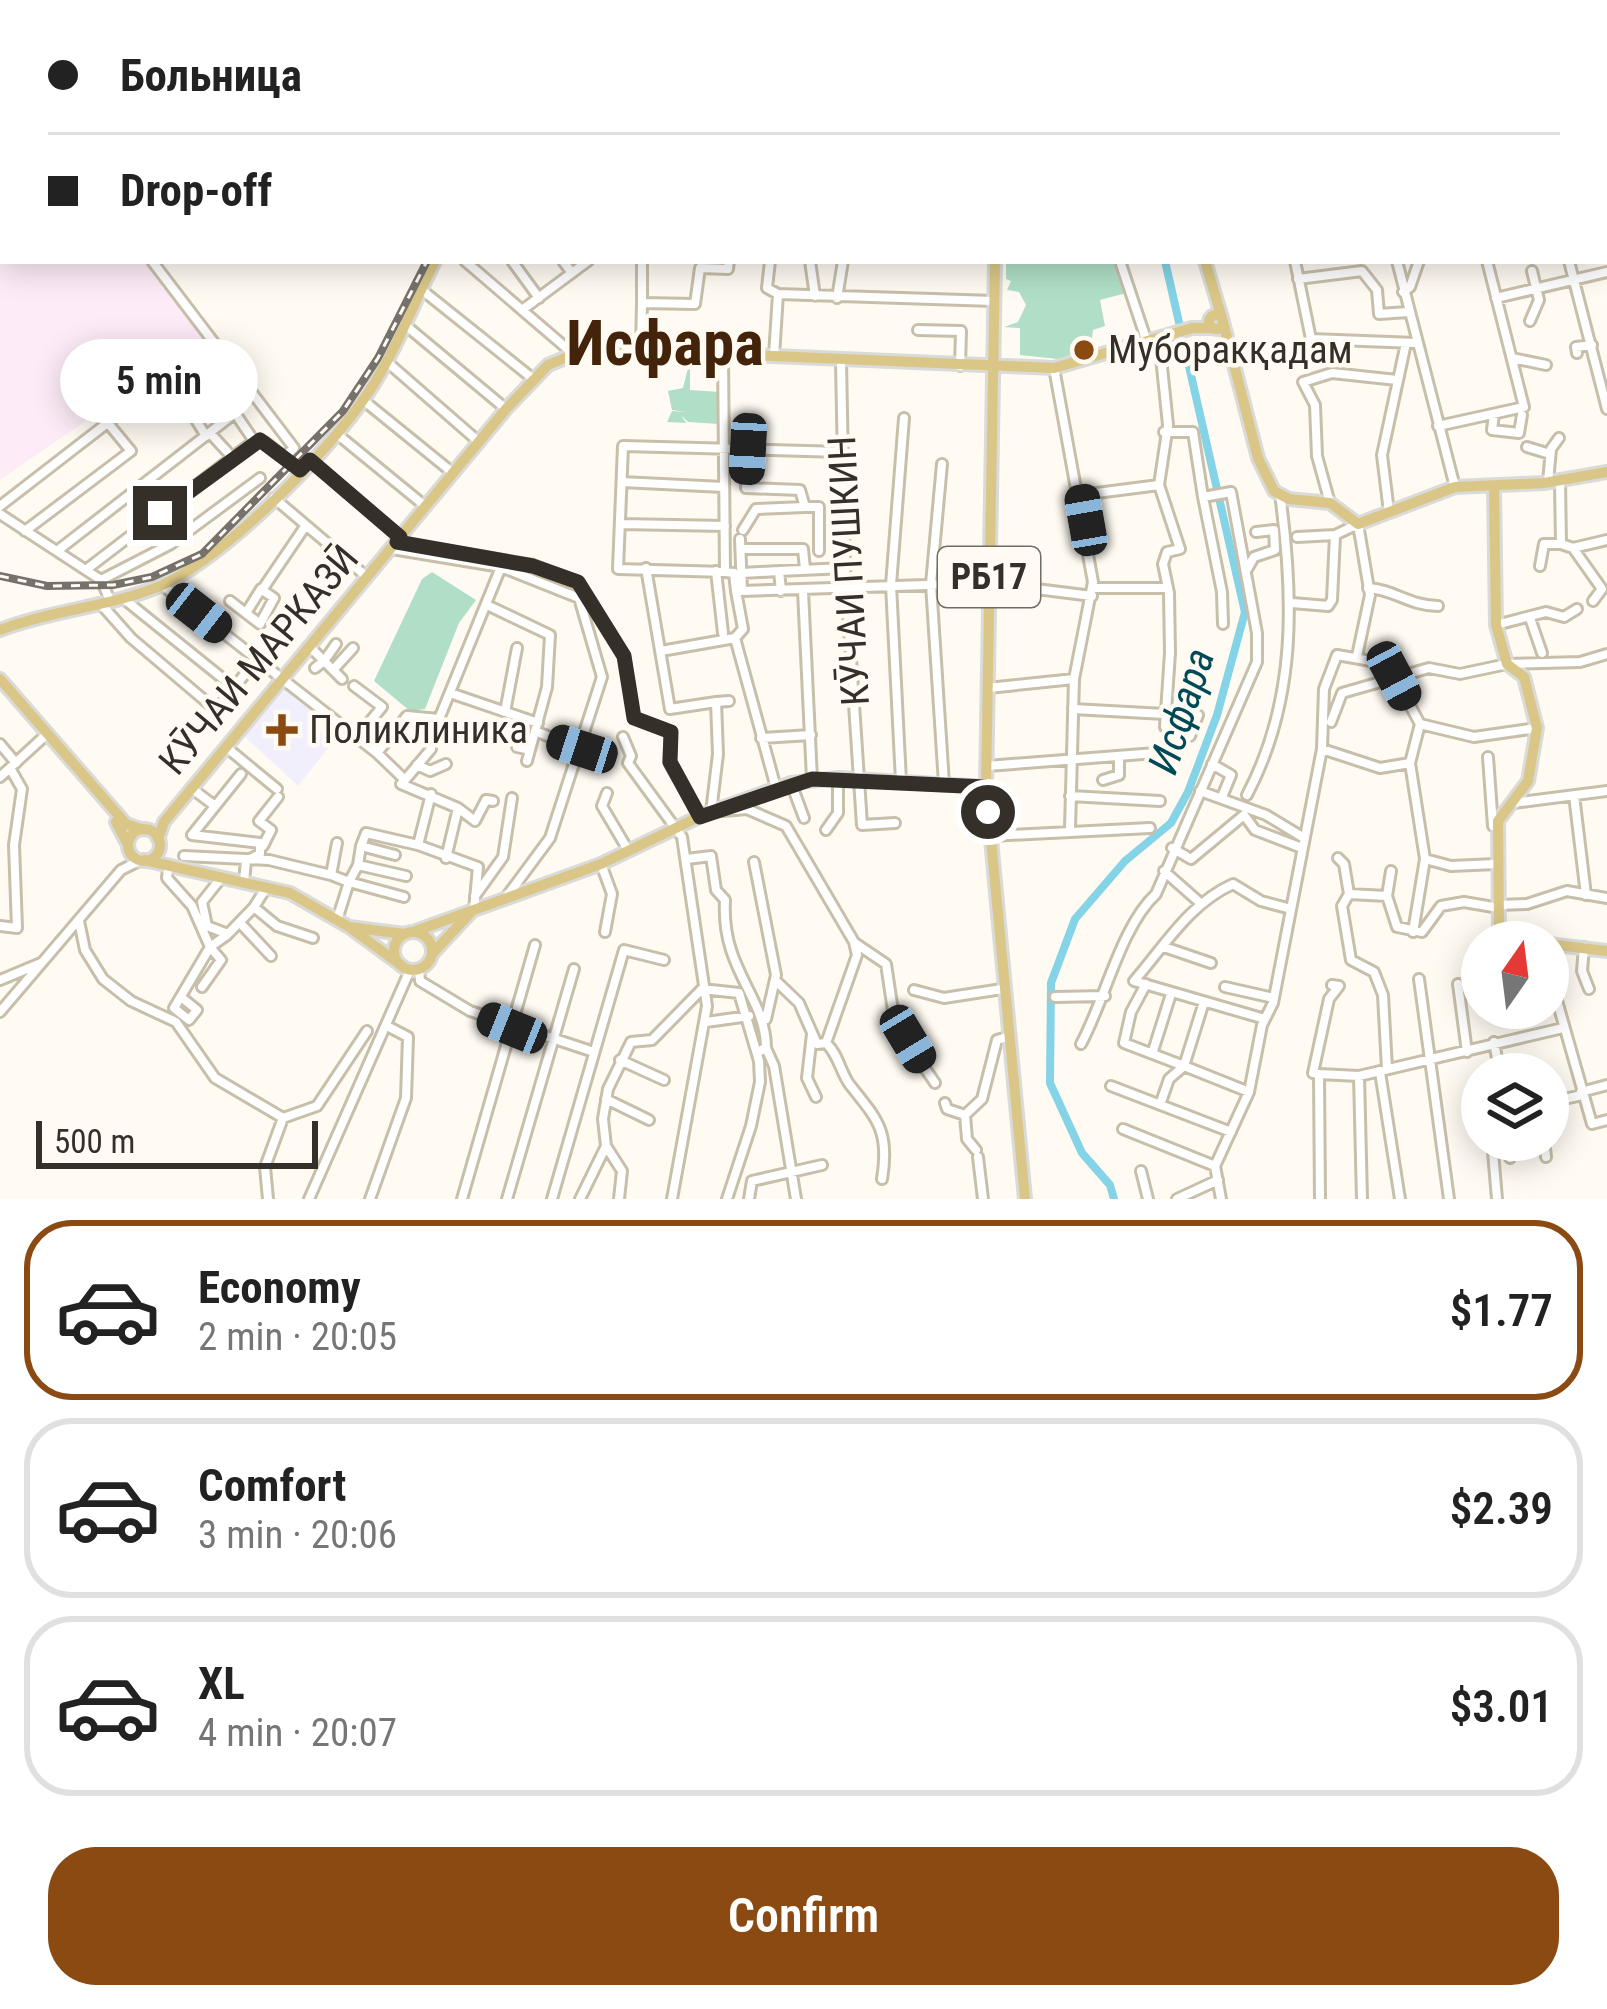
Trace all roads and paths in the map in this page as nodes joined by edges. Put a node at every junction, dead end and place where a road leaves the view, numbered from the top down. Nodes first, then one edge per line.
1 (154, 264) edge
2 (434, 264) edge
3 (468, 264) edge
4 (514, 264) edge
5 (565, 264) edge
6 (584, 264) edge
7 (641, 264) edge
8 (729, 264) edge
9 (770, 264) edge
10 (810, 264) edge
11 (843, 264) edge
12 (995, 264) edge
13 (1121, 264) edge
14 (1206, 264) edge
15 (1296, 264) edge
16 (1398, 264) edge
17 (1418, 264) edge
18 (1488, 264) edge
19 (1571, 264) edge
20 (1359, 266) edge
21 (1532, 271) dead end
22 (1607, 272) edge
23 (572, 273) junction
24 (1298, 279) junction
25 (1574, 280) junction
26 (1536, 288) junction
27 (421, 289) junction
28 (1403, 292) junction
29 (778, 294) junction
30 (815, 296) junction
31 (539, 298) junction
32 (838, 298) junction
33 (1496, 298) junction
34 (994, 301) junction
35 (643, 303) junction
36 (522, 310) junction
37 (1408, 311) junction
38 (1530, 321) dead end
39 (1216, 322) junction
40 (403, 323) junction
41 (918, 330) dead end
42 (1153, 340) junction
43 (1411, 343) junction
44 (1592, 345) junction
45 (641, 350) junction
46 (571, 352) junction
47 (1576, 353) dead end
48 (723, 354) junction
49 (774, 356) junction
50 (1511, 358) junction
51 (385, 360) junction
52 (841, 361) junction
53 (1546, 365) dead end
54 (994, 367) junction
55 (960, 368) junction
56 (1054, 368) junction
57 (532, 378) junction
58 (1397, 380) junction
59 (141, 397) dead end
60 (363, 400) junction
61 (506, 409) junction
62 (1607, 409) edge
63 (190, 412) dead end
64 (1494, 414) junction
65 (1522, 415) dead end
66 (904, 418) dead end
67 (107, 422) junction
68 (1438, 426) junction
69 (1164, 432) junction
70 (208, 434) junction
71 (337, 434) junction
72 (1559, 438) dead end
73 (254, 441) junction
74 (479, 442) junction
75 (1528, 447) dead end
76 (722, 448) junction
77 (748, 449) junction
78 (842, 452) junction
79 (1550, 454) junction
80 (232, 457) junction
81 (284, 457) junction
82 (310, 460) junction
83 (942, 464) dead end
84 (300, 470) junction
85 (1607, 472) edge
86 (453, 473) junction
87 (260, 478) dead end
88 (622, 482) junction
89 (1554, 482) junction
90 (1159, 484) junction
91 (1494, 486) junction
92 (723, 487) junction
93 (1455, 487) junction
94 (1280, 494) junction
95 (1081, 495) junction
96 (273, 497) junction
97 (1205, 497) junction
98 (1330, 503) junction
99 (425, 506) junction
100 (805, 507) junction
101 (0, 510) edge
102 (1389, 513) junction
103 (621, 524) junction
104 (1358, 524) junction
105 (725, 526) junction
106 (304, 528) junction
107 (25, 531) junction
108 (1256, 532) dead end
109 (1335, 535) junction
110 (1297, 537) dead end
111 (742, 539) junction
112 (1607, 540) edge
113 (396, 542) junction
114 (1561, 544) junction
115 (1573, 548) junction
116 (57, 551) junction
117 (819, 551) dead end
118 (1540, 566) dead end
119 (501, 568) junction
120 (646, 568) junction
121 (844, 568) junction
122 (88, 569) junction
123 (805, 570) junction
124 (779, 571) junction
125 (720, 572) junction
126 (1245, 572) junction
127 (742, 573) junction
128 (367, 577) junction
129 (101, 580) junction
130 (931, 584) junction
131 (989, 584) junction
132 (162, 585) junction
133 (891, 585) junction
134 (1168, 588) junction
135 (847, 589) junction
136 (1368, 589) junction
137 (262, 590) junction
138 (739, 591) junction
139 (781, 591) junction
140 (803, 591) junction
141 (1092, 592) junction
142 (110, 600) junction
143 (230, 601) dead end
144 (1593, 601) dead end
145 (1292, 603) junction
146 (487, 604) junction
147 (1438, 605) dead end
148 (1577, 609) dead end
149 (246, 613) junction
150 (1529, 618) junction
151 (1223, 625) dead end
152 (1496, 625) junction
153 (0, 630) edge
154 (723, 633) dead end
155 (735, 638) junction
156 (336, 644) dead end
157 (310, 646) junction
158 (353, 648) dead end
159 (517, 648) dead end
160 (661, 651) junction
161 (1542, 653) dead end
162 (1607, 654) edge
163 (1357, 656) junction
164 (257, 659) junction
165 (324, 661) junction
166 (1507, 664) junction
167 (315, 668) dead end
168 (333, 670) junction
169 (1394, 676) junction
170 (282, 678) junction
171 (1074, 679) junction
172 (342, 680) dead end
173 (232, 686) junction
174 (354, 686) dead end
175 (2, 688) edge
176 (988, 688) junction
177 (450, 693) junction
178 (729, 701) dead end
179 (716, 702) junction
180 (1073, 709) junction
181 (506, 712) junction
182 (1166, 714) junction
183 (1198, 715) dead end
184 (524, 719) junction
185 (1331, 722) dead end
186 (1420, 724) junction
187 (536, 727) junction
188 (1537, 728) junction
189 (811, 735) junction
190 (44, 736) junction
191 (623, 736) dead end
192 (357, 737) junction
193 (761, 738) junction
194 (0, 744) edge
195 (226, 747) junction
196 (431, 749) dead end
197 (526, 749) dead end
198 (582, 749) junction
199 (1322, 749) junction
200 (376, 753) junction
201 (1156, 753) dead end
202 (1119, 755) junction
203 (1487, 757) dead end
204 (1071, 758) junction
205 (527, 761) dead end
206 (1410, 763) junction
207 (446, 764) dead end
208 (1212, 764) junction
209 (13, 765) junction
210 (417, 765) junction
211 (987, 766) junction
212 (241, 774) dead end
213 (0, 777) edge
214 (838, 778) junction
215 (812, 779) junction
216 (404, 780) junction
217 (861, 780) junction
218 (1103, 780) dead end
219 (901, 782) junction
220 (791, 783) junction
221 (944, 785) junction
222 (986, 787) junction
223 (191, 788) junction
224 (776, 788) junction
225 (1200, 791) junction
226 (1607, 791) edge
227 (607, 793) dead end
228 (431, 794) junction
229 (1246, 794) dead end
230 (1070, 796) junction
231 (1574, 796) junction
232 (1222, 797) junction
233 (512, 798) dead end
234 (493, 801) dead end
235 (1160, 801) dead end
236 (1509, 803) junction
237 (215, 806) junction
238 (458, 808) junction
239 (705, 814) junction
240 (804, 818) dead end
241 (164, 822) junction
242 (895, 823) dead end
243 (676, 828) junction
244 (1150, 828) dead end
245 (144, 829) junction
246 (1070, 829) junction
247 (826, 830) dead end
248 (990, 836) junction
249 (159, 843) junction
250 (337, 843) dead end
251 (1303, 843) junction
252 (1495, 843) junction
253 (418, 845) junction
254 (128, 846) junction
255 (361, 846) junction
256 (262, 847) junction
257 (1172, 848) junction
258 (628, 852) junction
259 (395, 855) dead end
260 (184, 856) dead end
261 (446, 858) junction
262 (1337, 858) dead end
263 (687, 859) junction
264 (1425, 859) junction
265 (142, 860) junction
266 (247, 860) junction
267 (754, 862) dead end
268 (1496, 863) junction
269 (601, 864) junction
270 (358, 865) junction
271 (168, 869) junction
272 (122, 870) junction
273 (1164, 871) junction
274 (1391, 871) dead end
275 (331, 875) junction
276 (406, 876) dead end
277 (222, 878) junction
278 (244, 881) junction
279 (350, 881) junction
280 (267, 887) junction
281 (1349, 894) junction
282 (1586, 895) junction
283 (1387, 896) junction
284 (404, 897) dead end
285 (506, 898) junction
286 (1607, 898) edge
287 (1198, 901) junction
288 (474, 903) junction
289 (192, 906) junction
290 (1499, 906) junction
291 (254, 907) junction
292 (1292, 909) junction
293 (201, 914) junction
294 (337, 920) junction
295 (79, 921) junction
296 (1499, 921) edge
297 (242, 925) junction
298 (349, 926) junction
299 (0, 927) edge
300 (605, 932) dead end
301 (1412, 932) junction
302 (409, 933) junction
303 (228, 934) junction
304 (313, 938) dead end
305 (854, 942) junction
306 (535, 945) dead end
307 (1569, 945) edge
308 (1584, 945) junction
309 (210, 947) junction
310 (1164, 947) junction
311 (1607, 951) edge
312 (431, 954) junction
313 (271, 956) dead end
314 (664, 960) dead end
315 (42, 963) junction
316 (1211, 963) dead end
317 (411, 969) junction
318 (574, 969) dead end
319 (1419, 979) dead end
320 (0, 980) edge
321 (775, 980) junction
322 (1146, 984) junction
323 (1458, 984) dead end
324 (1332, 985) dead end
325 (202, 987) dead end
326 (1225, 987) dead end
327 (703, 989) junction
328 (1002, 989) junction
329 (1588, 989) dead end
330 (914, 990) dead end
331 (1172, 994) junction
332 (1107, 995) junction
333 (1055, 997) dead end
334 (181, 998) dead end
335 (1274, 998) junction
336 (1204, 1002) junction
337 (0, 1012) edge
338 (749, 1016) junction
339 (1265, 1019) junction
340 (766, 1020) junction
341 (706, 1022) junction
342 (387, 1025) junction
343 (512, 1028) junction
344 (1558, 1029) edge
345 (1563, 1029) edge
346 (367, 1031) dead end
347 (813, 1032) junction
348 (1007, 1037) junction
349 (553, 1040) junction
350 (1494, 1042) junction
351 (826, 1043) junction
352 (1081, 1044) dead end
353 (761, 1050) junction
354 (594, 1052) junction
355 (1153, 1052) junction
356 (1466, 1052) junction
357 (1496, 1053) edge
358 (620, 1060) junction
359 (1429, 1061) junction
360 (1184, 1066) junction
361 (1384, 1071) junction
362 (1319, 1074) junction
363 (1359, 1076) junction
364 (664, 1080) dead end
365 (934, 1083) dead end
366 (1607, 1085) edge
367 (1111, 1086) dead end
368 (1249, 1092) junction
369 (1582, 1094) junction
370 (816, 1097) dead end
371 (1569, 1097) edge
372 (606, 1099) junction
373 (945, 1102) dead end
374 (1160, 1105) junction
375 (965, 1115) junction
376 (283, 1118) junction
377 (650, 1120) dead end
378 (1607, 1120) edge
379 (1124, 1130) dead end
380 (1231, 1132) junction
381 (606, 1146) junction
382 (1494, 1161) edge
383 (822, 1166) dead end
384 (1215, 1166) junction
385 (1141, 1171) dead end
386 (792, 1172) junction
387 (882, 1179) dead end
388 (1218, 1180) junction
389 (268, 1199) edge
390 (309, 1199) edge
391 (370, 1199) edge
392 (462, 1199) edge
393 (507, 1199) edge
394 (552, 1199) edge
395 (580, 1199) edge
396 (620, 1199) edge
397 (672, 1199) edge
398 (727, 1199) edge
399 (749, 1199) edge
400 (796, 1199) edge
401 (983, 1199) edge
402 (1025, 1199) edge
403 (1148, 1199) edge
404 (1177, 1199) edge
405 (1221, 1199) edge
406 (1320, 1199) edge
407 (1362, 1199) edge
408 (1400, 1199) edge
409 (1449, 1199) edge
410 (1497, 1199) edge

1 - 81 street
2 - 27 main road
3 - 36 street
4 - 31 street
5 - 23 street
6 - 23 street
7 - 35 street
8 - 35 street
9 - 29 street
10 - 30 street
11 - 32 street
12 - 34 main road, РБ17
13 - 42 street
14 - 39 main road
15 - 24 street
16 - 28 street
17 - 28 street
18 - 33 street
19 - 25 street
20 - 24 street
20 - 37 street
21 - 26 street
22 - 25 street
23 - 31 street
24 - 43 street
25 - 26 street
25 - 44 street
26 - 33 street
26 - 38 street
27 - 40 main road
27 - 57 street
28 - 37 street
29 - 30 street
29 - 49 street
30 - 32 street
31 - 36 street
32 - 34 street
33 - 50 street
34 - 54 main road, РБ17
35 - 45 street
36 - 46 street
37 - 43 street
39 - 42 main road
39 - 94 main road
40 - 51 main road
40 - 61 street
41 - 55 street
42 - 56 main road
42 - 69 street
43 - 58 street
43 - 68 street
44 - 47 street
44 - 62 street
45 - 46 main road
45 - 48 main road
46 - 57 main road, КӮЧАИ МАРКАЗӢ
48 - 49 main road
48 - 76 street
49 - 52 main road
50 - 53 street
50 - 64 street
51 - 60 main road
51 - 74 street
52 - 55 main road
52 - 78 street, КӮЧАИ ПУШКИН
54 - 55 main road
54 - 56 main road
54 - 131 main road, РБ17
56 - 95 street
57 - 61 main road, КӮЧАИ МАРКАЗӢ
58 - 98 street
58 - 102 street
59 - 67 street
60 - 71 main road
60 - 86 street
61 - 74 main road, КӮЧАИ МАРКАЗӢ
63 - 70 street
64 - 65 street
64 - 68 street
66 - 133 street
67 - 101 street
67 - 107 street
68 - 93 street
69 - 90 street
69 - 97 street
70 - 73 street
70 - 80 street
70 - 116 street
71 - 82 main road
71 - 99 street
72 - 79 street
73 - 80 street
73 - 81 street
74 - 86 main road, КӮЧАИ МАРКАЗӢ
75 - 79 street
76 - 77 street
76 - 88 street
76 - 92 street
77 - 78 street
77 - 100 street
78 - 121 street, КӮЧАИ ПУШКИН
79 - 89 street
80 - 122 street
81 - 84 street
82 - 84 main road
82 - 113 street
83 - 130 street
84 - 96 main road
85 - 89 main road
86 - 99 main road, КӮЧАИ МАРКАЗӢ
87 - 129 street
88 - 92 street
88 - 103 street
89 - 91 main road
89 - 114 street
90 - 95 street
90 - 134 street
91 - 93 main road
91 - 152 main road
92 - 105 street
93 - 102 main road
94 - 98 main road
94 - 145 street
95 - 141 street
96 - 106 street
96 - 132 main road
97 - 126 street
97 - 151 street
98 - 104 main road
99 - 113 main road, КӮЧАИ МАРКАЗӢ
100 - 111 street
100 - 117 street
101 - 107 street
102 - 104 main road
103 - 105 street
103 - 120 street
104 - 109 street
104 - 136 street
105 - 125 street
106 - 128 street
106 - 137 street
107 - 116 street
108 - 126 street
109 - 110 street
109 - 145 street
111 - 123 street
111 - 127 street
112 - 115 street
113 - 119 street
113 - 128 main road, КӮЧАИ МАРКАЗӢ
113 - 239 street
114 - 115 street
114 - 118 street
115 - 144 street
116 - 122 street
119 - 146 street
119 - 198 street
120 - 125 street
120 - 160 street
121 - 123 street
121 - 135 street, КӮЧАИ ПУШКИН
122 - 129 street
123 - 124 street
124 - 127 street
124 - 139 street
125 - 138 street
125 - 154 street
126 - 208 street
127 - 138 street
128 - 157 main road, КӮЧАИ МАРКАЗӢ
129 - 142 street
130 - 131 street
130 - 133 street
130 - 221 street
131 - 141 street
131 - 176 main road, РБ17
132 - 142 main road
132 - 164 street
133 - 135 street
133 - 219 street
134 - 141 street
134 - 182 street
135 - 140 street
135 - 217 street, КӮЧАИ ПУШКИН
136 - 147 street
136 - 163 street
137 - 149 street
137 - 149 street
138 - 139 street
138 - 155 street
139 - 140 street
140 - 189 street
141 - 171 street
142 - 153 main road
142 - 173 street
142 - 173 street
143 - 149 street
145 - 229 street
146 - 177 street
146 - 187 street
148 - 150 street
150 - 152 street
150 - 161 street
152 - 166 main road
155 - 160 street
155 - 193 street
156 - 165 street
157 - 165 street
157 - 170 main road, КӮЧАИ МАРКАЗӢ
158 - 168 street
159 - 181 street
160 - 179 street
162 - 166 street
163 - 169 street
163 - 199 street
164 - 170 street
164 - 173 street
165 - 167 street
165 - 168 street
166 - 169 street
166 - 188 main road
168 - 172 street
169 - 185 street
169 - 186 street
170 - 192 street
170 - 195 main road, КӮЧАИ МАРКАЗӢ
171 - 176 street
171 - 180 street
174 - 192 street
175 - 190 main road
176 - 211 main road, РБ17
177 - 181 street
177 - 200 street
178 - 179 street
179 - 239 street
180 - 182 street
180 - 204 street
181 - 184 street
182 - 183 street
184 - 187 street
184 - 197 street
186 - 188 street
186 - 206 street
187 - 198 street
187 - 205 street
188 - 236 main road
189 - 193 street
189 - 215 street
190 - 209 street
190 - 245 main road
190 - 254 main road
191 - 243 street
192 - 200 street
193 - 224 street
194 - 209 street
195 - 223 main road, КӮЧАИ МАРКАЗӢ
195 - 256 street
196 - 210 street
198 - 285 street
199 - 206 street
199 - 251 street
200 - 216 street
201 - 202 street
202 - 204 street
202 - 218 street
203 - 252 street
204 - 211 street
204 - 230 street
206 - 264 street
207 - 210 street
208 - 225 street
208 - 232 street
209 - 213 street
209 - 299 street
210 - 216 street
211 - 222 main road, РБ17
212 - 237 street
214 - 215 main road
214 - 217 main road
214 - 247 street
215 - 220 main road
216 - 228 street
217 - 219 main road
217 - 242 street, КӮЧАИ ПУШКИН
219 - 221 main road
220 - 224 main road
220 - 240 street
221 - 222 main road
222 - 248 main road, РБ17
223 - 237 street
223 - 241 main road, КӮЧАИ МАРКАЗӢ
224 - 239 main road
225 - 232 street
225 - 257 street
226 - 231 street
227 - 258 street
228 - 238 street
228 - 253 street
230 - 235 street
230 - 246 street
231 - 236 street
231 - 282 street
232 - 251 street
233 - 288 street
234 - 238 street
236 - 252 main road
237 - 256 street
238 - 261 street
239 - 243 main road
239 - 305 street
241 - 245 main road
241 - 249 main road
243 - 258 main road
243 - 263 street
244 - 246 street
245 - 249 main road
245 - 254 main road
246 - 248 street
248 - 328 main road, РБ17
249 - 265 main road
249 - 271 main road
250 - 275 street
251 - 257 street
251 - 292 street
252 - 268 main road
253 - 255 street
253 - 261 street
254 - 265 main road
254 - 272 street
255 - 259 street
255 - 270 street
256 - 266 street
257 - 273 street
258 - 269 main road
260 - 266 street
261 - 288 street
262 - 281 street
263 - 327 street
263 - 340 street
264 - 268 street
264 - 301 street
265 - 271 main road
265 - 272 street
266 - 275 street
266 - 278 street
267 - 321 street
268 - 290 main road
269 - 285 main road
269 - 300 street
270 - 276 street
270 - 279 street
271 - 277 main road
271 - 289 street
272 - 295 street
273 - 287 street
273 - 332 street
274 - 283 street
275 - 279 street
277 - 278 main road
277 - 293 street
278 - 280 main road
279 - 284 street
279 - 294 street
280 - 291 street
280 - 294 main road
281 - 283 street
281 - 361 street
282 - 286 street
282 - 290 street
283 - 301 street
285 - 288 main road
287 - 292 street
287 - 310 street
288 - 302 main road
288 - 312 main road
289 - 293 street
289 - 309 street
290 - 296 main road
290 - 301 street
291 - 297 street
291 - 304 street
292 - 335 street
293 - 303 street
294 - 298 main road
295 - 315 street
295 - 376 street
297 - 303 street
297 - 313 street
298 - 302 main road
298 - 317 main road
302 - 312 main road
302 - 317 main road
303 - 309 street
305 - 351 street
305 - 365 street
306 - 343 street
307 - 308 main road
308 - 311 main road
308 - 329 street
309 - 325 street
309 - 334 street
310 - 316 street
310 - 322 street
312 - 317 main road
314 - 354 street
315 - 320 street
315 - 337 street
317 - 342 street
317 - 343 street
318 - 349 street
319 - 359 street
321 - 340 street
321 - 347 street
322 - 331 street
322 - 355 street
323 - 356 street
324 - 362 street
326 - 335 street
327 - 338 street
327 - 341 street
327 - 358 street
328 - 330 street
328 - 348 main road, РБ17
331 - 336 street
331 - 355 street
332 - 333 street
332 - 352 street
335 - 339 street
336 - 339 street
336 - 360 street
338 - 341 street
338 - 353 street
339 - 368 street
340 - 353 street
341 - 397 street
342 - 390 street
342 - 391 street
343 - 349 street
343 - 392 street
344 - 350 street
345 - 369 street
346 - 376 street
347 - 351 street
347 - 370 street
348 - 375 street
348 - 402 main road, РБ17
349 - 354 street
349 - 393 street
350 - 356 street
350 - 357 street
351 - 387 street
353 - 386 street
353 - 398 street
354 - 394 street
355 - 360 street
356 - 359 street
358 - 364 street
358 - 372 street
359 - 361 street
359 - 409 street
360 - 368 street
360 - 374 street
361 - 363 street
361 - 408 street
362 - 363 street
362 - 406 street
363 - 407 street
366 - 369 street
367 - 374 street
368 - 380 street
369 - 371 street
369 - 378 street
372 - 377 street
372 - 381 street
373 - 375 street
374 - 380 street
375 - 401 street
376 - 389 street
379 - 384 street
380 - 384 street
381 - 395 street
381 - 396 street
382 - 410 street
383 - 386 street
384 - 388 street
385 - 403 street
386 - 399 street
386 - 400 street
388 - 404 street
388 - 405 street

